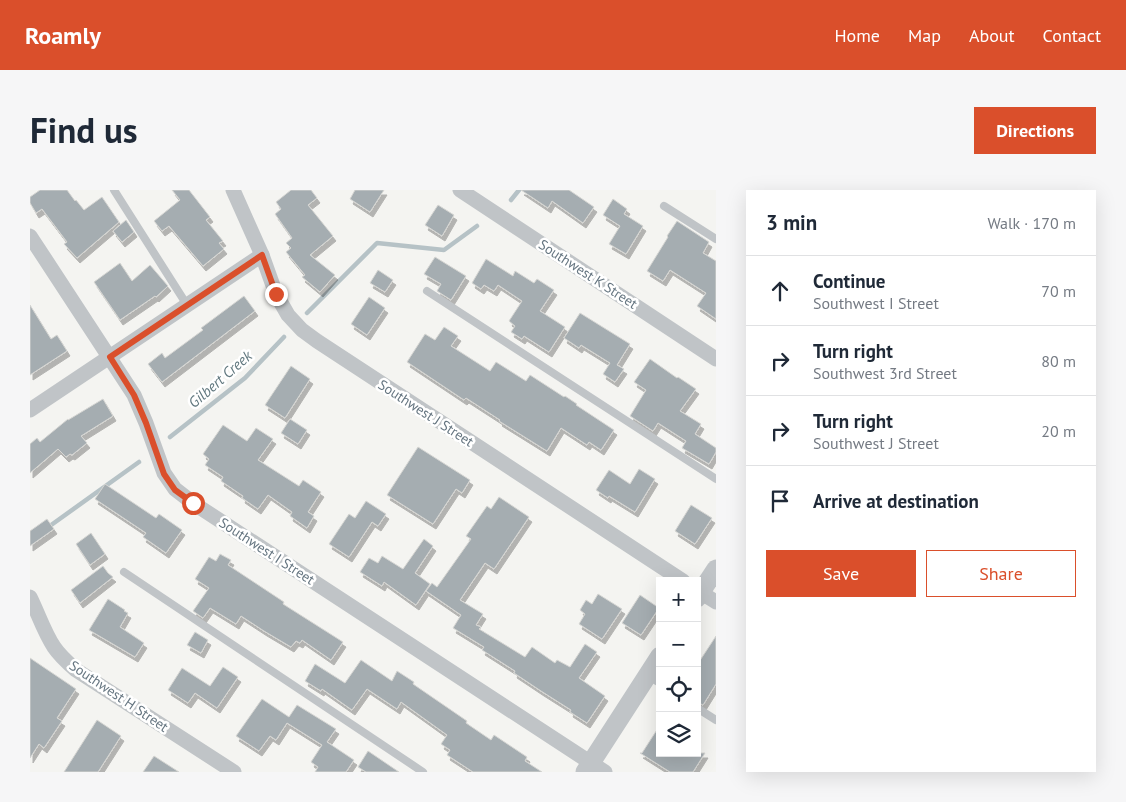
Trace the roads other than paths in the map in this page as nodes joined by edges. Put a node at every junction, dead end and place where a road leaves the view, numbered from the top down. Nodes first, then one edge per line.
1 (114, 190) edge
2 (234, 190) edge
3 (460, 190) edge
4 (664, 206) dead end
5 (30, 236) edge
6 (716, 239) edge
7 (262, 255) junction
8 (427, 291) dead end
9 (187, 305) junction
10 (110, 357) junction
11 (716, 359) edge
12 (30, 410) edge
13 (716, 478) edge
14 (716, 569) edge
15 (124, 572) dead end
16 (677, 577) edge
17 (703, 596) edge
18 (30, 597) edge
19 (654, 679) edge
20 (701, 711) edge
21 (716, 720) edge
22 (594, 769) edge
23 (234, 772) edge
24 (423, 772) edge

1 - 9 lane
2 - 7 street, Southwest J Street
3 - 11 street, Southwest K Street
4 - 6 lane
5 - 10 street, Southwest I Street
7 - 9 street
7 - 16 street, Southwest J Street
8 - 13 lane
9 - 10 street
10 - 12 street
10 - 22 street, Southwest I Street
14 - 17 street
15 - 24 lane
18 - 23 street, Southwest H Street
19 - 22 street
20 - 21 lane

